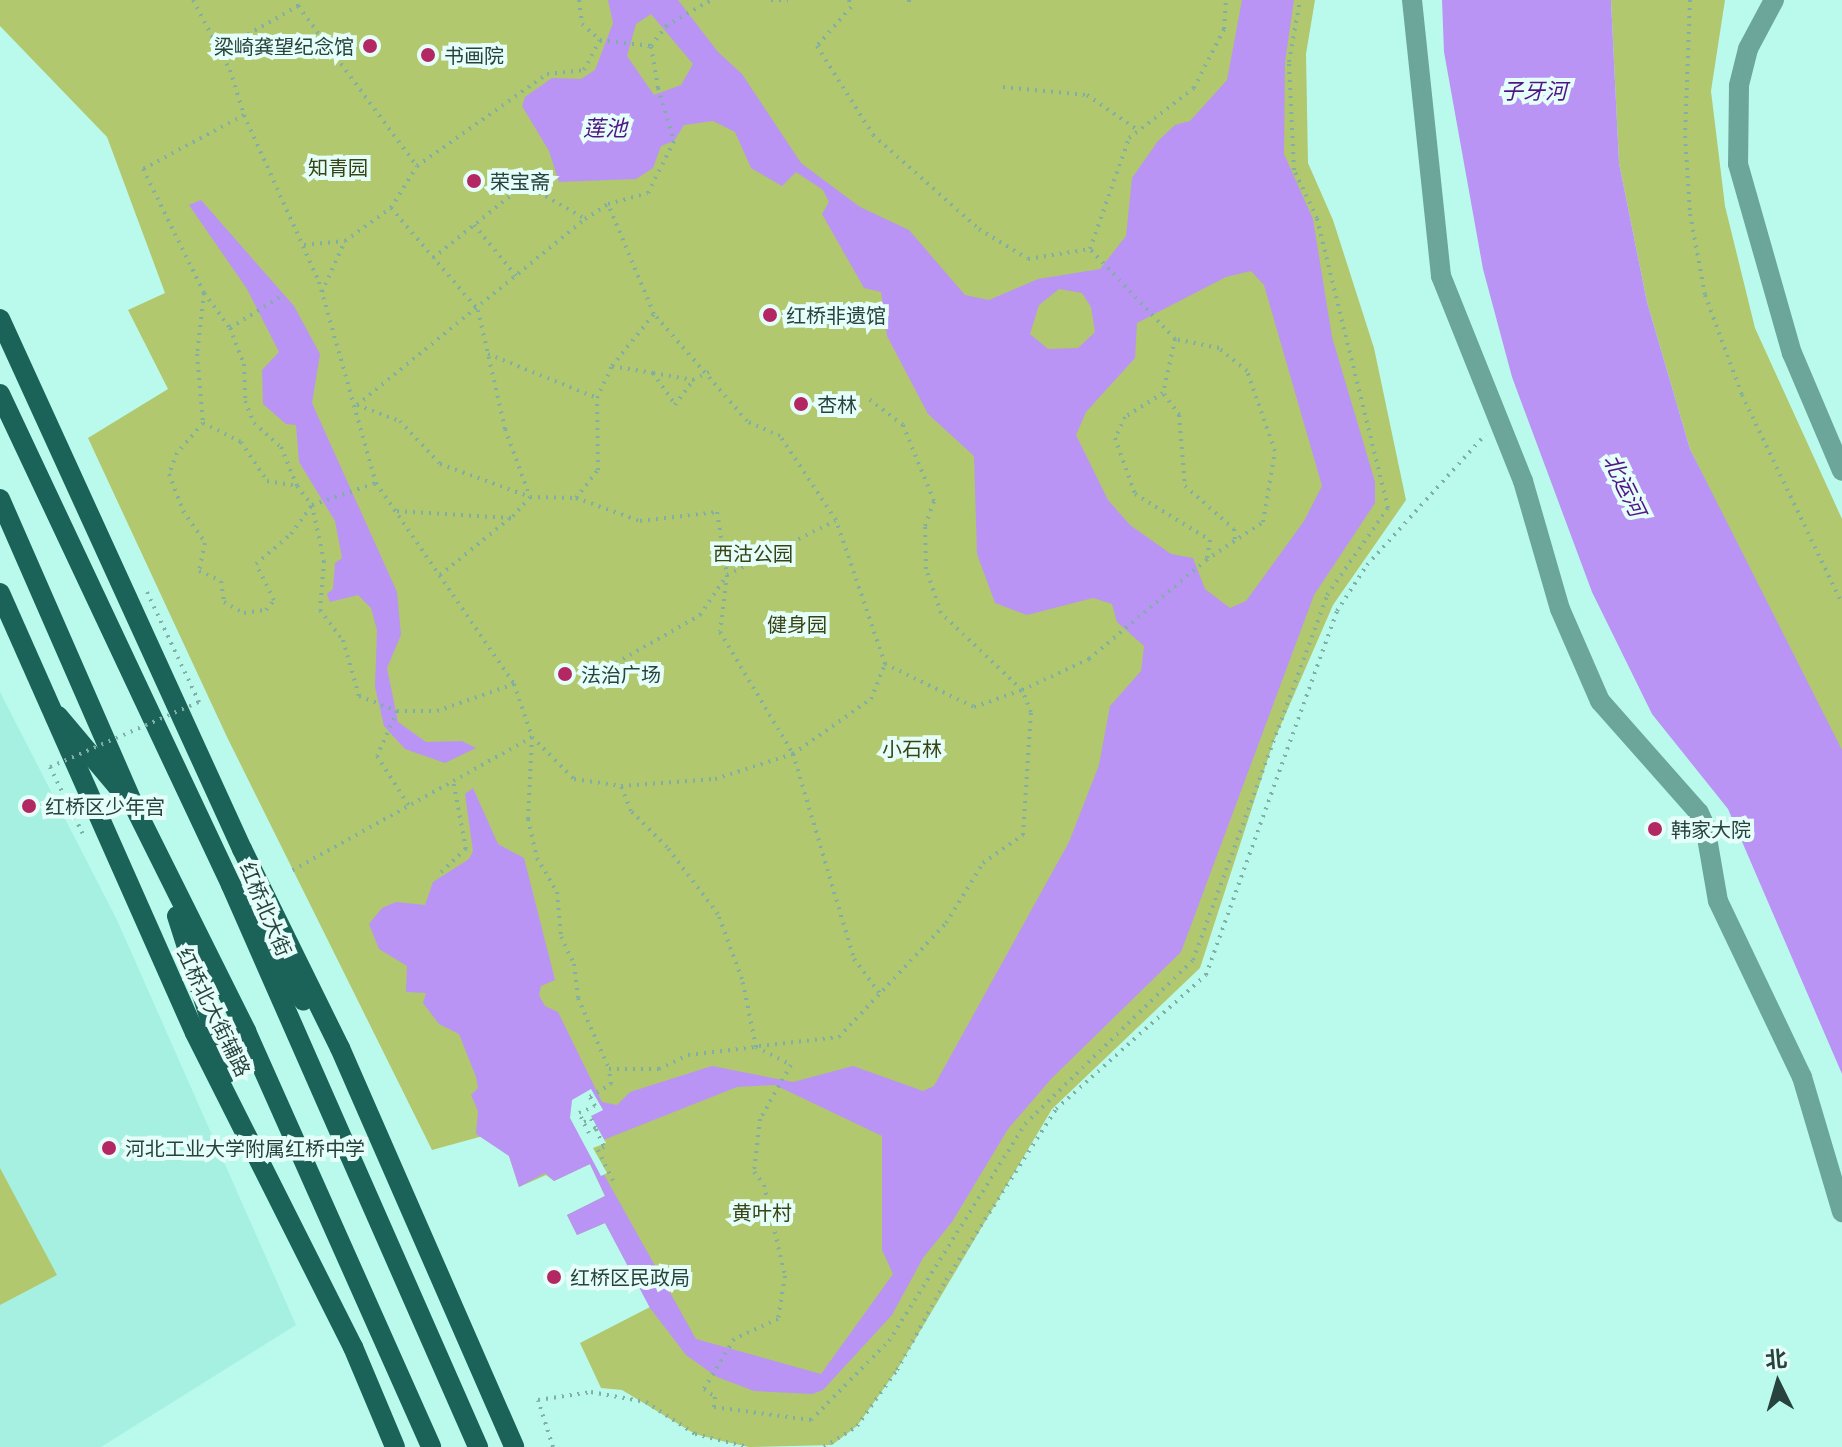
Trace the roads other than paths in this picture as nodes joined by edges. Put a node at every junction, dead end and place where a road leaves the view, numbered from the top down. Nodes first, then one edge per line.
1 (1412, 0) edge
2 (1774, 0) edge
3 (0, 319) edge
4 (0, 394) edge
5 (1842, 471) edge
6 (0, 499) edge
7 (0, 593) edge
8 (42, 696) junction
9 (133, 804) junction
10 (166, 874) junction
11 (231, 885) junction
12 (340, 1048) junction
13 (249, 1136) junction
14 (1842, 1212) edge
15 (395, 1447) edge
16 (431, 1447) edge
17 (478, 1447) edge
18 (514, 1447) edge

1 - 14 street
2 - 5 street
3 - 12 main road
4 - 11 main road, 红桥北大街
6 - 9 main road
7 - 8 main road, 红桥北大街辅路
8 - 9 main road
8 - 13 main road, 红桥北大街辅路
9 - 10 main road
10 - 13 main road
10 - 16 main road
11 - 12 main road
11 - 17 main road, 红桥北大街
12 - 18 main road
13 - 15 main road, 红桥北大街辅路

